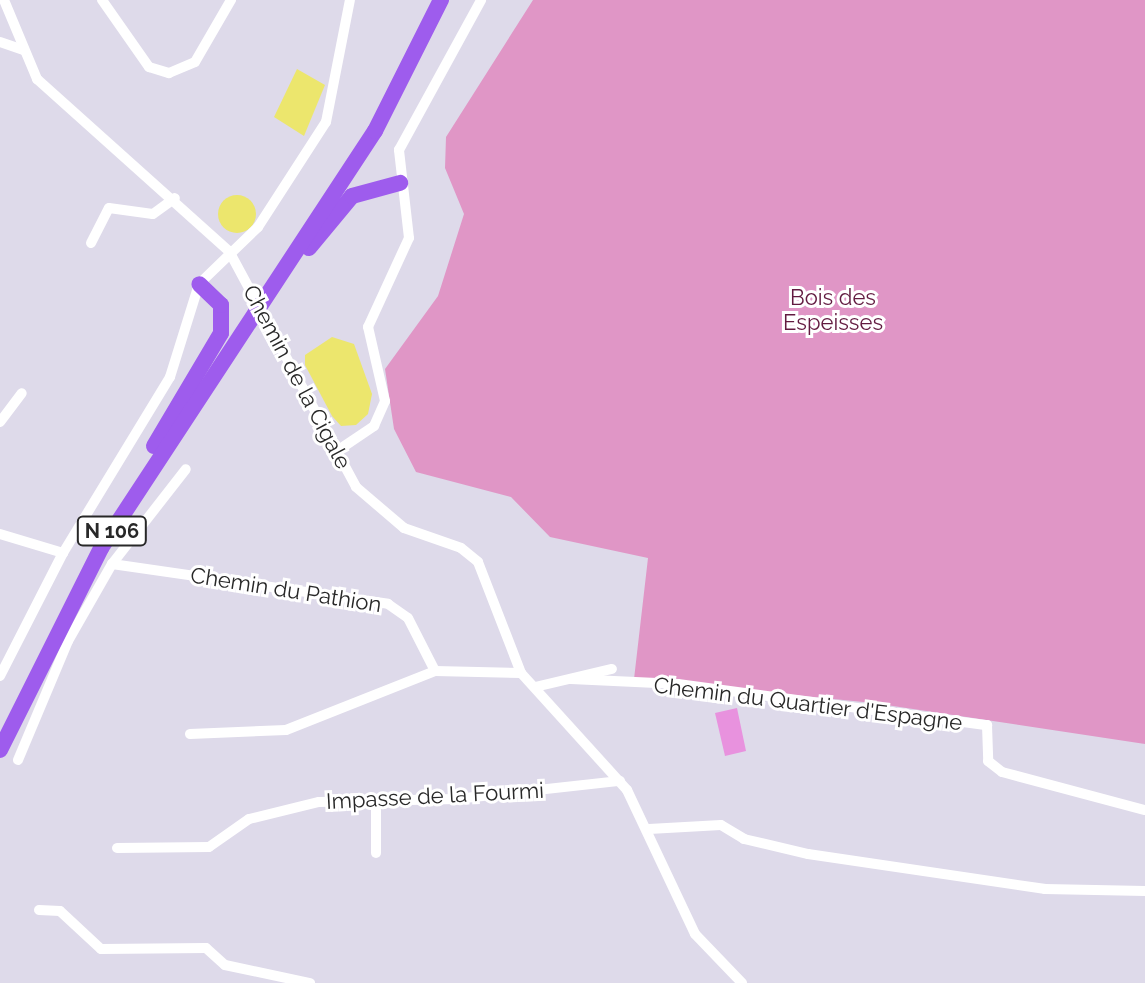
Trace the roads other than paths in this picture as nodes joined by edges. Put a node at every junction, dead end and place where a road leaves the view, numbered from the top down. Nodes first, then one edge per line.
1 (4, 0) edge
2 (102, 0) edge
3 (231, 0) edge
4 (350, 0) edge
5 (432, 0) edge
6 (441, 0) edge
7 (481, 0) edge
8 (0, 42) edge
9 (23, 50) junction
10 (400, 183) junction
11 (175, 198) junction
12 (91, 243) dead end
13 (229, 251) junction
14 (199, 284) junction
15 (266, 287) junction
16 (244, 320) junction
17 (22, 393) dead end
18 (0, 422) edge
19 (154, 446) junction
20 (337, 451) junction
21 (186, 469) dead end
22 (0, 534) edge
23 (63, 553) junction
24 (112, 564) junction
25 (612, 669) dead end
26 (435, 671) junction
27 (521, 673) junction
28 (0, 676) edge
29 (571, 679) junction
30 (535, 687) junction
31 (0, 723) edge
32 (190, 734) dead end
33 (0, 750) edge
34 (18, 760) dead end
35 (620, 781) junction
36 (376, 799) junction
37 (1145, 810) edge
38 (649, 829) junction
39 (117, 848) dead end
40 (376, 853) dead end
41 (1145, 891) edge
42 (39, 910) dead end
43 (310, 983) edge
44 (742, 983) edge

1 - 9 street, Chemin de la Cigale
2 - 3 street
4 - 13 street
5 - 15 main road, N 106
6 - 15 main road, N 106
7 - 10 street
8 - 9 street
9 - 11 street, Chemin de la Cigale
10 - 15 main road
10 - 20 street
11 - 12 street
11 - 13 street, Chemin de la Cigale
13 - 14 street
13 - 20 street, Chemin de la Cigale
14 - 19 main road
14 - 23 street
15 - 16 main road, N 106
16 - 19 main road, N 106
16 - 33 main road, N 106
17 - 18 street
19 - 31 main road, N 106
20 - 27 street, Chemin de la Cigale
21 - 24 street
22 - 23 street
23 - 28 street
24 - 26 street, Chemin du Pathion
24 - 34 street
25 - 29 street
26 - 27 street
26 - 32 street
27 - 30 street, Chemin de la Cigale
29 - 30 street
29 - 37 street, Chemin du Quartier d'Espagne
30 - 35 street, Chemin de la Cigale
35 - 36 street, Impasse de la Fourmi
35 - 38 street, Chemin de la Cigale
36 - 39 street, Impasse de la Fourmi
36 - 40 street
38 - 41 street
38 - 44 street, Chemin de la Cigale
42 - 43 street

